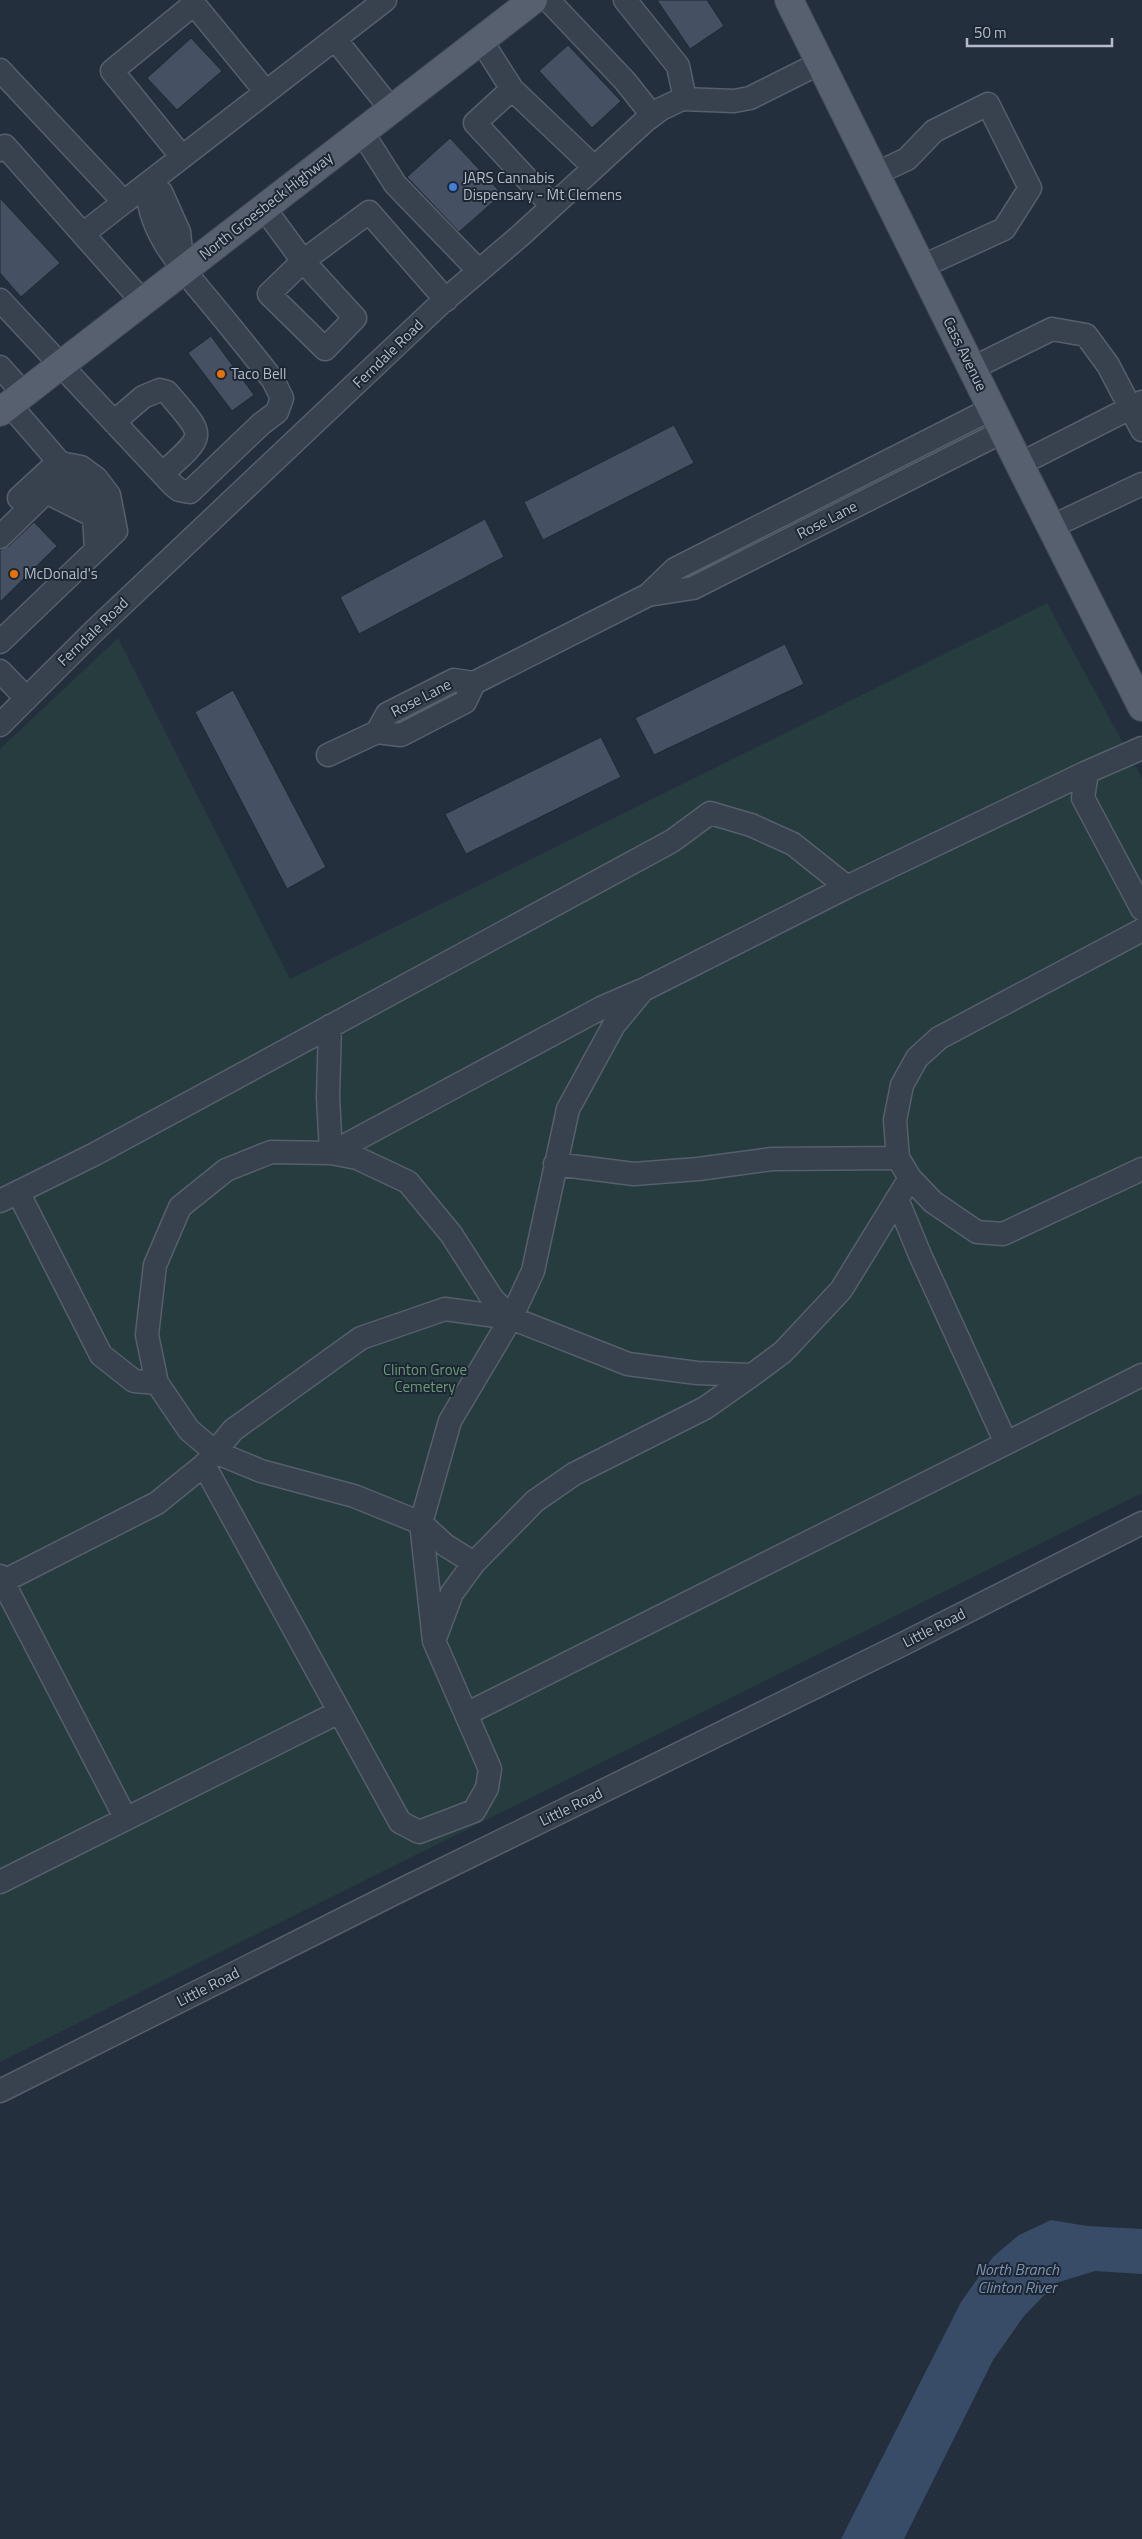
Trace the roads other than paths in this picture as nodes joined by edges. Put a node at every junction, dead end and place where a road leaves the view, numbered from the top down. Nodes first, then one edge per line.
1 (385, 0) edge
2 (533, 0) edge
3 (548, 0) edge
4 (625, 0) edge
5 (789, 0) edge
6 (335, 39) junction
7 (481, 40) junction
8 (820, 63) junction
9 (0, 70) edge
10 (512, 89) junction
11 (266, 92) junction
12 (685, 99) junction
13 (392, 109) junction
14 (652, 115) junction
15 (362, 132) junction
16 (0, 150) edge
17 (182, 157) junction
18 (594, 167) junction
19 (875, 174) junction
20 (147, 184) junction
21 (124, 202) junction
22 (552, 206) junction
23 (264, 208) junction
24 (83, 234) junction
25 (921, 268) junction
26 (184, 270) junction
27 (479, 271) junction
28 (0, 300) edge
29 (446, 300) junction
30 (143, 302) junction
31 (60, 366) junction
32 (0, 367) edge
33 (973, 368) junction
34 (11, 404) edge
35 (1136, 405) edge
36 (997, 420) junction
37 (114, 422) junction
38 (1142, 430) edge
39 (58, 462) junction
40 (1018, 465) junction
41 (163, 473) junction
42 (1142, 484) edge
43 (0, 516) edge
44 (1051, 528) junction
45 (0, 537) edge
46 (96, 550) junction
47 (0, 642) edge
48 (0, 671) edge
49 (26, 698) junction
50 (1142, 707) edge
51 (0, 725) edge
52 (1142, 748) edge
53 (328, 756) dead end
54 (1087, 772) junction
55 (846, 888) junction
56 (1142, 909) edge
57 (1142, 930) edge
58 (643, 990) junction
59 (330, 1026) junction
60 (331, 1153) junction
61 (898, 1158) junction
62 (555, 1164) junction
63 (1142, 1169) edge
64 (910, 1178) junction
65 (9, 1197) edge
66 (897, 1199) junction
67 (511, 1318) junction
68 (752, 1375) junction
69 (1142, 1375) edge
70 (157, 1382) junction
71 (1006, 1443) junction
72 (209, 1458) junction
73 (420, 1523) junction
74 (1142, 1523) edge
75 (474, 1563) junction
76 (1, 1580) edge
77 (434, 1641) junction
78 (339, 1712) junction
79 (466, 1714) junction
80 (126, 1819) junction
81 (0, 1882) edge
82 (0, 2091) edge

1 - 6 street
2 - 7 main road, North Groesbeck Highway
3 - 14 street
4 - 12 street
5 - 8 main road, Cass Avenue
6 - 11 street
6 - 13 street
7 - 10 street
7 - 13 main road, North Groesbeck Highway
8 - 12 street, Ferndale Road
8 - 19 main road, Cass Avenue
9 - 21 street
10 - 18 street
10 - 22 street
11 - 17 street
11 - 17 street
12 - 14 street, Ferndale Road
13 - 15 main road, North Groesbeck Highway
14 - 18 street, Ferndale Road
15 - 23 main road, North Groesbeck Highway
15 - 27 street
16 - 24 street
17 - 20 street
18 - 22 street, Ferndale Road
19 - 25 main road, Cass Avenue
19 - 25 street
20 - 21 street
20 - 26 street
21 - 24 street
22 - 27 street, Ferndale Road
23 - 26 main road, North Groesbeck Highway
23 - 29 street
24 - 30 street
25 - 33 main road, Cass Avenue
26 - 30 main road, North Groesbeck Highway
26 - 41 street
27 - 29 street, Ferndale Road
28 - 31 street
29 - 49 street, Ferndale Road
30 - 31 main road, North Groesbeck Highway
31 - 34 main road, North Groesbeck Highway
31 - 37 street
32 - 34 street
33 - 35 street
33 - 36 main road, Cass Avenue
34 - 39 street
35 - 38 street
35 - 40 street
36 - 40 main road, Cass Avenue
36 - 53 street, Rose Lane
37 - 41 street
37 - 41 street
39 - 43 street
39 - 46 street
40 - 44 main road, Cass Avenue
42 - 44 street
44 - 50 main road, Cass Avenue
45 - 46 street
46 - 47 street
48 - 49 street
49 - 51 street, Ferndale Road
52 - 54 street
54 - 55 street
54 - 56 street
55 - 58 street
55 - 59 street
57 - 61 street
58 - 60 street
58 - 62 street
59 - 60 street
59 - 65 street
60 - 67 street
60 - 70 street
61 - 62 street
61 - 64 street
62 - 67 street
63 - 64 street
64 - 66 street
65 - 70 street
66 - 68 street
66 - 71 street
67 - 68 street
67 - 72 street
67 - 73 street
68 - 75 street
69 - 71 street
70 - 72 street
71 - 79 street
72 - 73 street
72 - 76 street
72 - 78 street
73 - 75 street
73 - 77 street
74 - 82 street, Little Road
75 - 77 street
76 - 80 street
77 - 79 street
78 - 79 street
78 - 80 street
80 - 81 street

